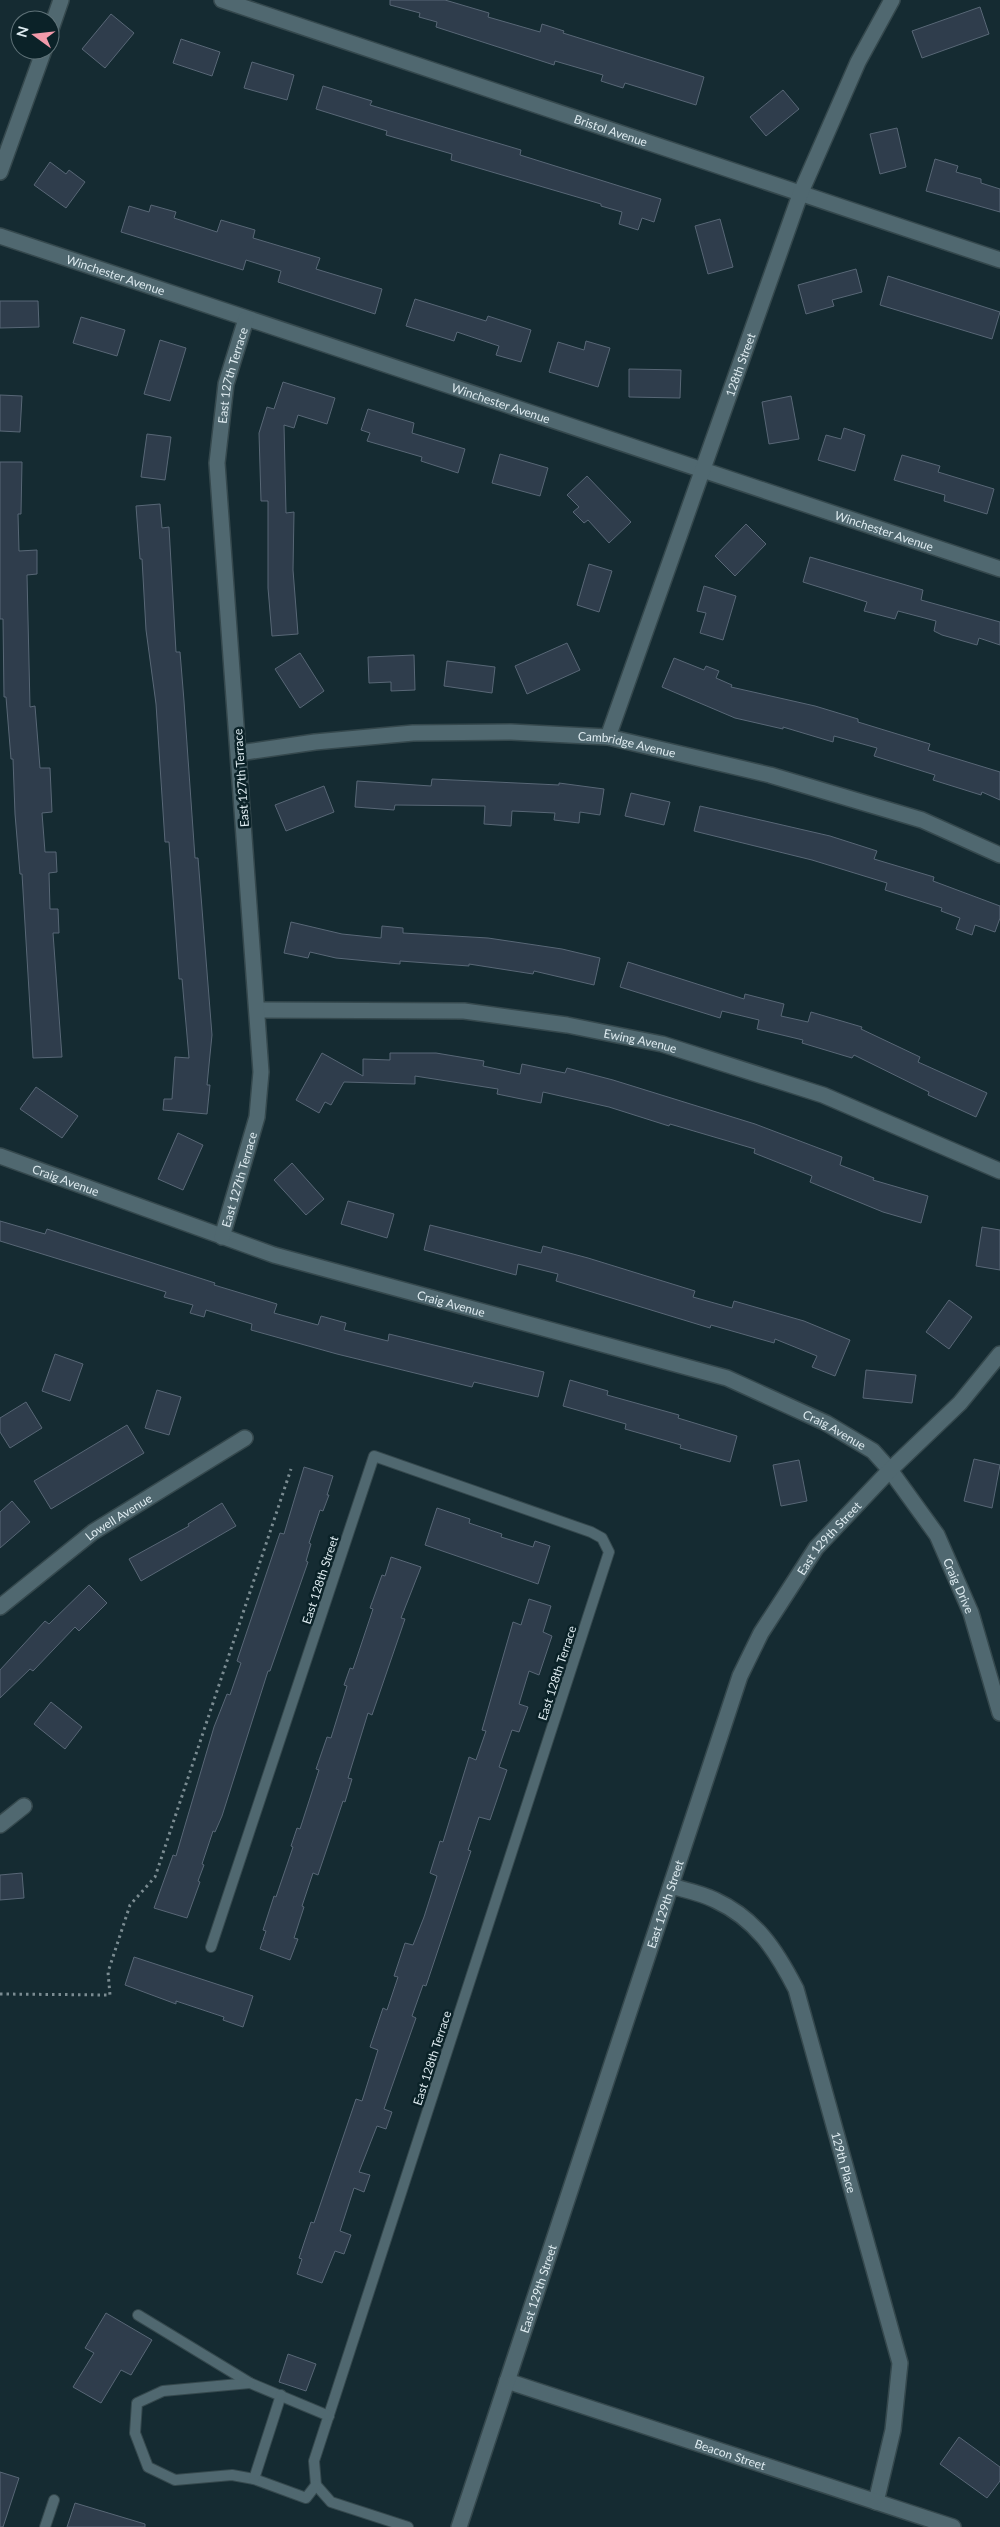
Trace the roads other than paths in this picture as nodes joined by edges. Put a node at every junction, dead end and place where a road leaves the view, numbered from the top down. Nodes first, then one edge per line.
1 (222, 0) edge
2 (892, 0) edge
3 (40, 60) edge
4 (0, 172) edge
5 (801, 192) junction
6 (0, 236) edge
7 (1000, 260) edge
8 (246, 319) junction
9 (701, 470) junction
10 (1000, 568) edge
11 (608, 737) junction
12 (239, 754) junction
13 (1000, 855) edge
14 (259, 1010) junction
15 (0, 1156) edge
16 (1000, 1171) edge
17 (222, 1237) junction
18 (1000, 1354) edge
19 (245, 1438) dead end
20 (890, 1470) junction
21 (604, 1543) joint
22 (1, 1604) edge
23 (1000, 1713) edge
24 (24, 1806) dead end
25 (0, 1825) edge
26 (670, 1886) junction
27 (211, 1947) dead end
28 (138, 2316) dead end
29 (507, 2381) junction
30 (250, 2384) junction
31 (281, 2395) junction
32 (329, 2416) junction
33 (254, 2479) junction
34 (316, 2484) junction
35 (54, 2500) dead end
36 (876, 2502) junction
37 (45, 2527) edge
38 (408, 2527) edge
39 (459, 2527) edge
40 (953, 2527) edge

1 - 5 street, Bristol Avenue
2 - 5 street, 128th Street
3 - 4 street
5 - 7 street, Bristol Avenue
5 - 9 street, 128th Street
6 - 8 street, Winchester Avenue
8 - 9 street, Winchester Avenue
8 - 12 street, East 127th Terrace
9 - 10 street, Winchester Avenue
9 - 11 street, 128th Street
11 - 12 street, Cambridge Avenue
11 - 13 street, Cambridge Avenue
12 - 14 street, East 127th Terrace
14 - 16 street, Ewing Avenue
14 - 17 street, East 127th Terrace
15 - 17 street, Craig Avenue
17 - 20 street, Craig Avenue
18 - 20 street, East 129th Street
19 - 22 street, Lowell Avenue
20 - 23 street, Craig Drive
20 - 26 street, East 129th Street
21 - 27 lane, East 128th Street
21 - 32 lane, East 128th Terrace
24 - 25 street
26 - 29 street, East 129th Street
26 - 36 street, 129th Place
28 - 30 lane
29 - 36 street, Beacon Street
29 - 39 street, East 129th Street
30 - 31 lane
30 - 33 lane
31 - 32 lane
31 - 33 lane
32 - 34 lane, East 128th Terrace
33 - 34 lane
34 - 38 lane
35 - 37 lane
36 - 40 street, Beacon Street

